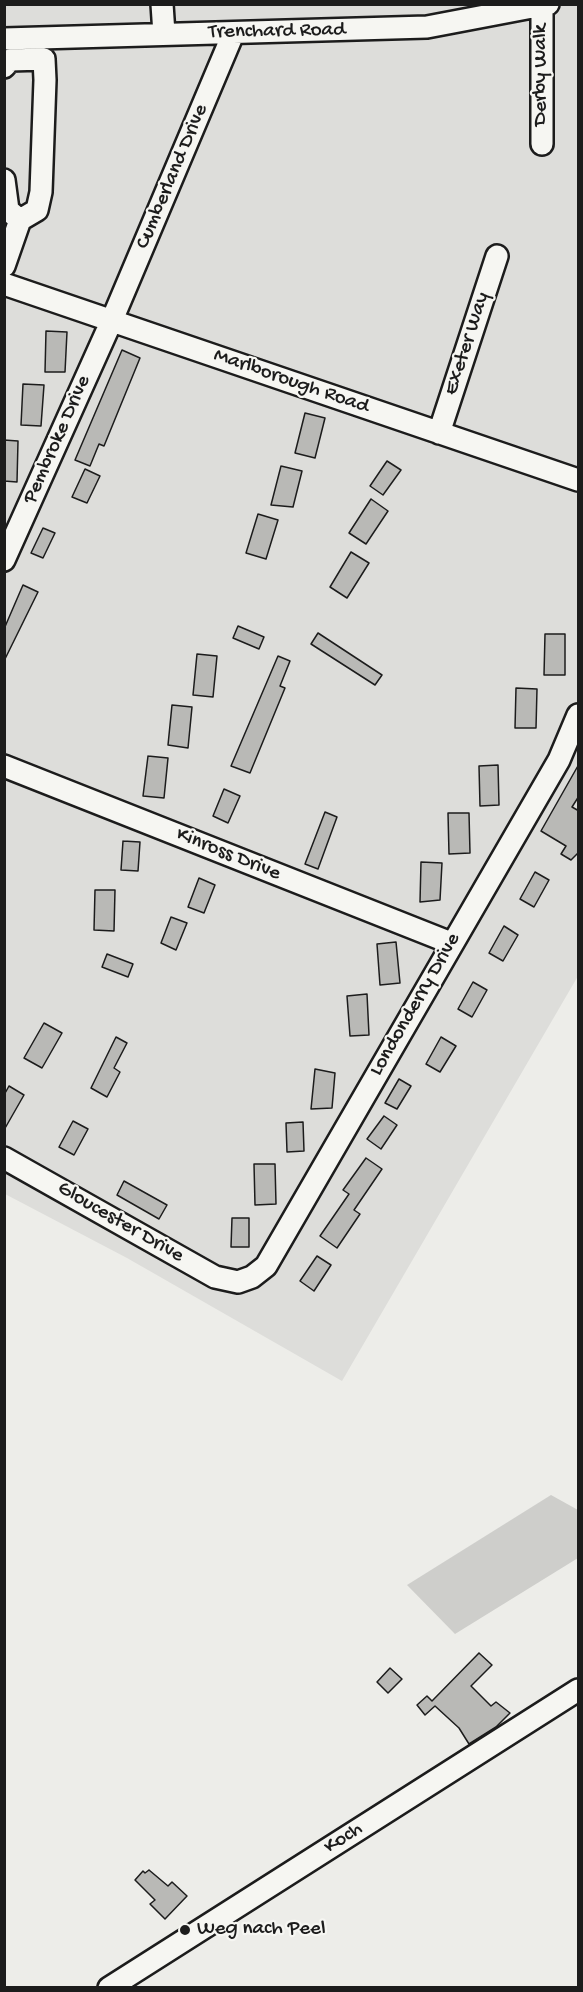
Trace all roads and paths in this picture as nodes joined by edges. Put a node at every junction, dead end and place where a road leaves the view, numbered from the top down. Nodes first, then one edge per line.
1 (162, 4) edge
2 (545, 5) edge
3 (164, 34) junction
4 (233, 34) junction
5 (73, 35) junction
6 (4, 39) edge
7 (44, 59) junction
8 (4, 67) edge
9 (542, 144) dead end
10 (4, 180) edge
11 (20, 220) junction
12 (497, 256) dead end
13 (4, 266) edge
14 (4, 284) edge
15 (112, 320) junction
16 (439, 433) junction
17 (579, 480) edge
18 (4, 560) edge
19 (579, 715) edge
20 (4, 766) edge
21 (451, 943) junction
22 (4, 1158) edge
23 (238, 1282) joint
24 (579, 1690) edge
25 (110, 1988) edge

1 - 3 street
2 - 4 street, Trenchard Road
2 - 9 street, Derby Walk
3 - 4 street, Trenchard Road
3 - 5 street, Trenchard Road
4 - 15 street, Cumberland Drive
5 - 6 street, Trenchard Road
5 - 7 street
7 - 8 street
7 - 11 street
10 - 11 street
11 - 13 street
12 - 16 street, Exeter Way
14 - 15 street, Marlborough Road
15 - 16 street, Marlborough Road
15 - 18 street, Pembroke Drive
16 - 17 street, Marlborough Road
19 - 21 street, Londonderry Drive
20 - 21 street, Kinross Drive
21 - 23 street, Londonderry Drive
22 - 23 street, Gloucester Drive
24 - 25 street, Koch

